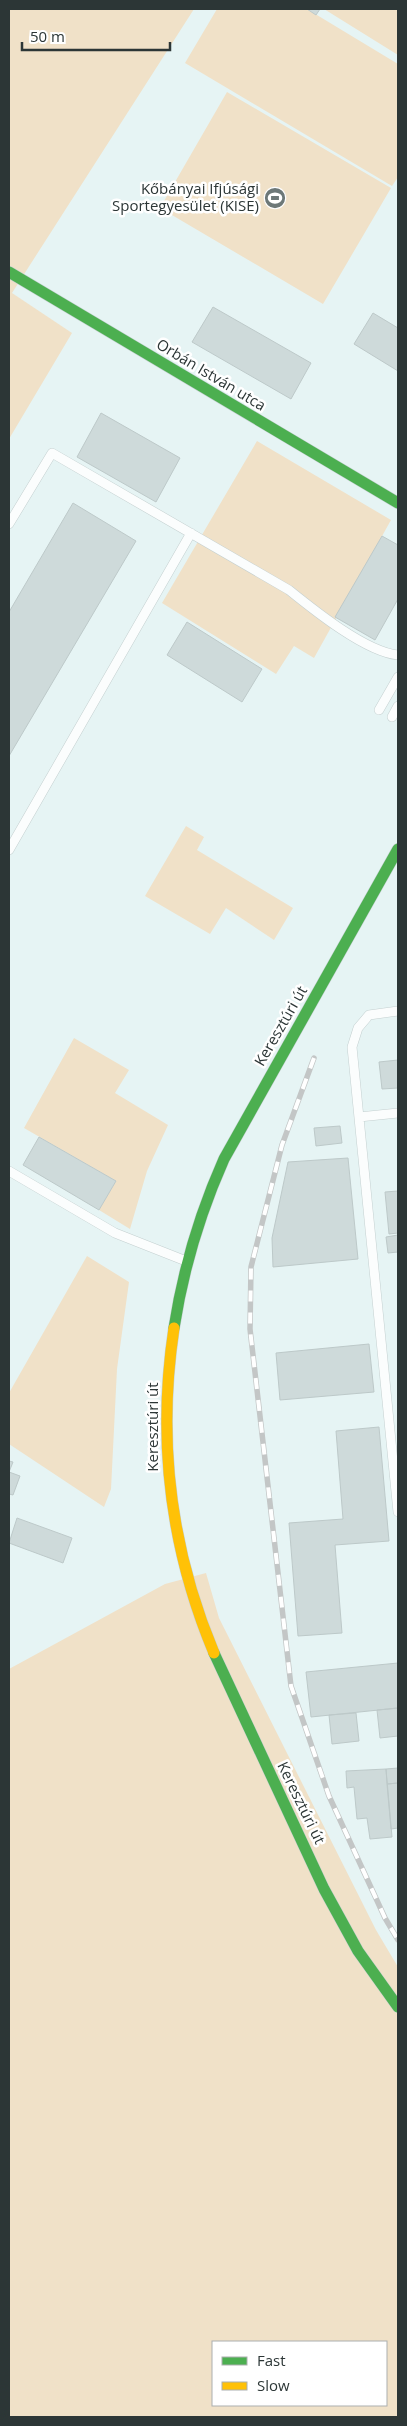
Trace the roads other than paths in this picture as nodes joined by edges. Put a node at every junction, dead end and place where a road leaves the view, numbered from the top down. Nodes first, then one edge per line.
1 (9, 272) edge
2 (398, 503) edge
3 (9, 524) edge
4 (191, 533) junction
5 (398, 655) edge
6 (398, 678) edge
7 (398, 706) edge
8 (379, 710) dead end
9 (392, 717) dead end
10 (398, 849) edge
11 (9, 850) edge
12 (398, 1011) edge
13 (398, 1113) edge
14 (360, 1117) junction
15 (9, 1171) edge
16 (188, 1262) junction
17 (398, 1512) edge
18 (398, 2007) edge

1 - 2 main road, Orbán István utca
3 - 4 lane
4 - 5 lane
4 - 11 lane
6 - 8 lane
7 - 9 lane
10 - 16 main road, Keresztúri út
12 - 14 lane
13 - 14 lane
14 - 17 lane
15 - 16 lane
16 - 18 main road, Keresztúri út

